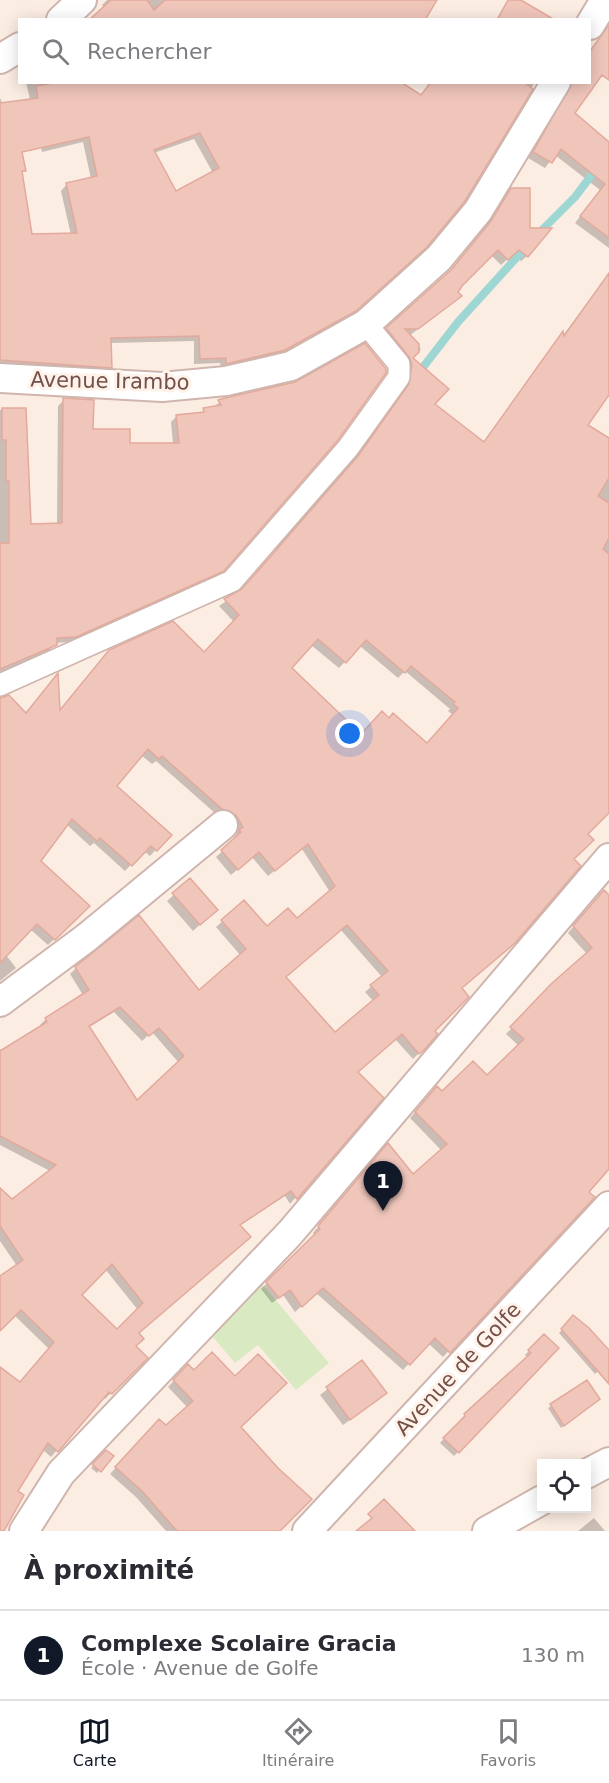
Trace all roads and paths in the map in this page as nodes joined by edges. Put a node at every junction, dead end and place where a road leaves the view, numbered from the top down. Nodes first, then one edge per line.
1 (82, 0) edge
2 (605, 0) edge
3 (63, 18) edge
4 (591, 23) edge
5 (591, 26) edge
6 (609, 37) edge
7 (18, 48) edge
8 (0, 59) edge
9 (555, 84) edge
10 (366, 324) junction
11 (0, 378) edge
12 (0, 685) edge
13 (223, 825) dead end
14 (609, 858) edge
15 (0, 1002) edge
16 (609, 1206) edge
17 (609, 1461) edge
18 (591, 1471) edge
19 (537, 1503) edge
20 (24, 1531) edge
21 (307, 1531) edge
22 (487, 1531) edge

1 - 3 street
2 - 4 street
5 - 6 street
7 - 8 street
9 - 10 street, Avenue Irambo
10 - 11 street, Avenue Irambo
10 - 12 street
13 - 15 street
14 - 20 street
16 - 21 street, Avenue de Golfe
17 - 18 street
19 - 22 street

